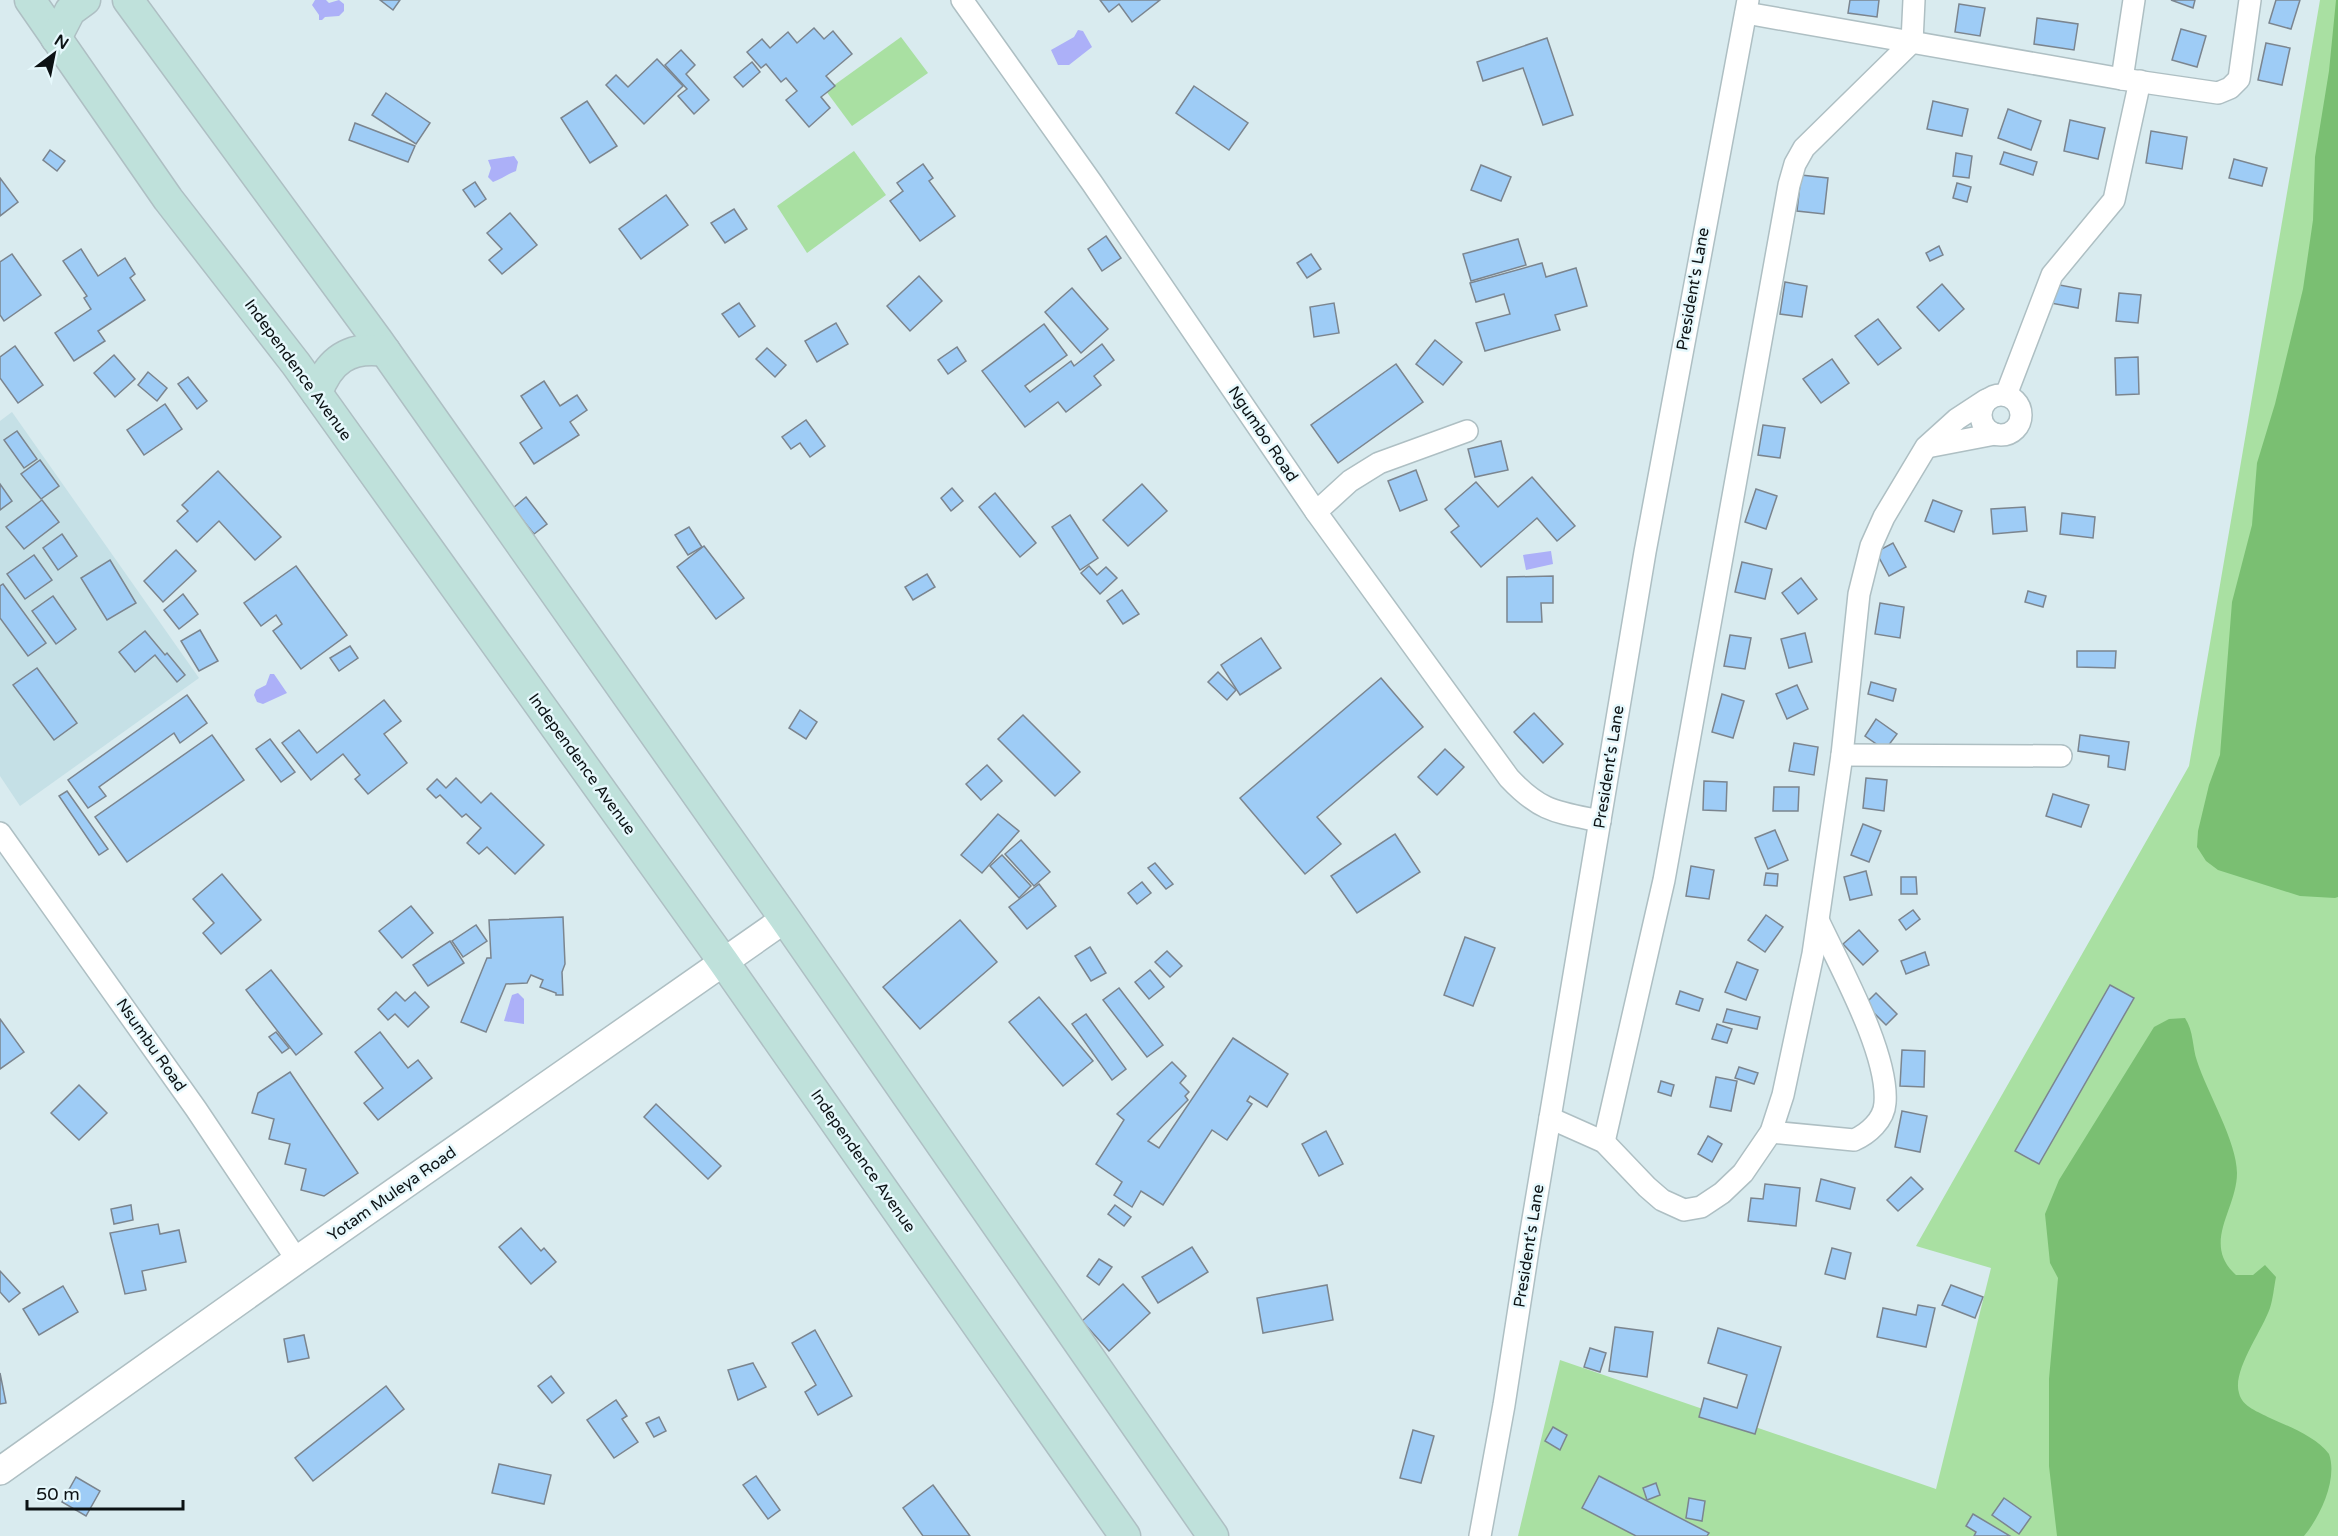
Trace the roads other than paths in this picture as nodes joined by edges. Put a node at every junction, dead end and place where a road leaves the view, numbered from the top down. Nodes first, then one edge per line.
1 (83, 0) edge
2 (128, 0) edge
3 (962, 0) edge
4 (1914, 0) edge
5 (2134, 0) edge
6 (2250, 0) edge
7 (33, 4) edge
8 (1747, 7) edge
9 (56, 38) junction
10 (1911, 42) junction
11 (2131, 80) junction
12 (364, 321) junction
13 (385, 351) junction
14 (296, 363) junction
15 (317, 393) junction
16 (1996, 397) junction
17 (1467, 431) dead end
18 (1995, 434) junction
19 (1926, 447) junction
20 (1316, 512) junction
21 (1842, 755) junction
22 (2061, 756) dead end
23 (1600, 821) junction
24 (0, 833) edge
25 (785, 919) junction
26 (1819, 922) junction
27 (723, 961) junction
28 (1550, 1118) junction
29 (1771, 1132) junction
30 (1604, 1142) junction
31 (297, 1260) junction
32 (0, 1471) edge
33 (1125, 1536) edge
34 (1213, 1536) edge
35 (1480, 1536) edge

1 - 7 main road
1 - 9 main road
2 - 12 main road
3 - 20 street, Ngumbo Road
4 - 10 street
5 - 11 street
6 - 11 street
7 - 9 main road, Independence Avenue
8 - 10 street
8 - 23 street, President's Lane
9 - 14 main road, Independence Avenue
10 - 11 street
10 - 30 street
11 - 16 street
12 - 13 main road
12 - 14 main road
13 - 15 main road
13 - 25 main road
14 - 15 main road, Independence Avenue
15 - 27 main road, Independence Avenue
16 - 18 street
16 - 18 street
16 - 19 street
17 - 20 street
18 - 19 street
19 - 21 street
20 - 23 street, Ngumbo Road
21 - 22 street
21 - 26 street
23 - 28 street, President's Lane
24 - 31 street, Nsumbu Road
25 - 27 street, Yotam Muleya Road
25 - 34 main road
26 - 29 street
26 - 29 street
27 - 31 street, Yotam Muleya Road
27 - 33 main road, Independence Avenue
28 - 30 street
28 - 35 street, President's Lane
29 - 30 street
31 - 32 street, Yotam Muleya Road

